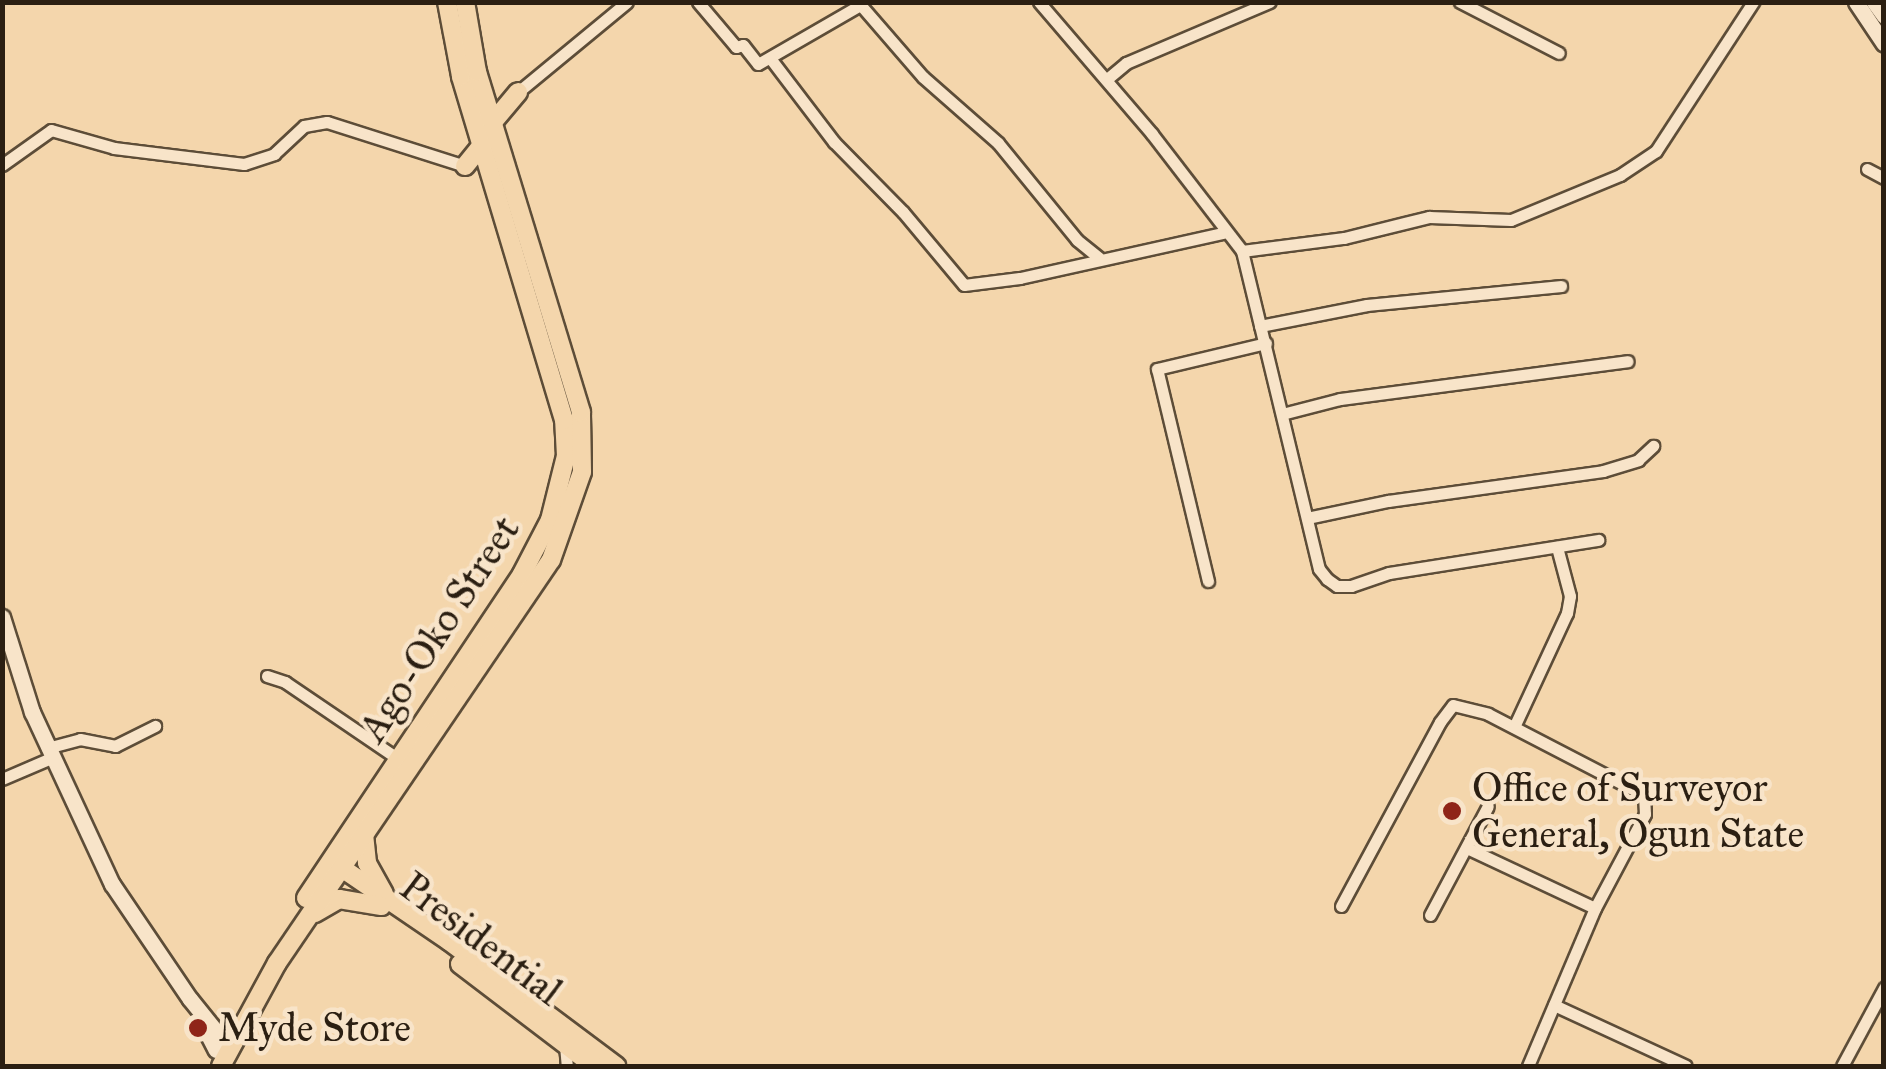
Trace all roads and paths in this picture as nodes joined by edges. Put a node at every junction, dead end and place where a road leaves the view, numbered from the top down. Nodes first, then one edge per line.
1 (447, 2) edge
2 (465, 2) edge
3 (627, 2) edge
4 (698, 2) edge
5 (1039, 2) edge
6 (1270, 2) edge
7 (1460, 2) edge
8 (1753, 2) edge
9 (1856, 2) edge
10 (1874, 2) edge
11 (859, 4) edge
12 (1884, 16) edge
13 (1884, 44) edge
14 (463, 48) junction
15 (1559, 53) dead end
16 (770, 58) junction
17 (474, 78) junction
18 (1106, 79) junction
19 (518, 92) junction
20 (493, 122) junction
21 (482, 145) junction
22 (2, 165) edge
23 (465, 166) junction
24 (1866, 169) dead end
25 (491, 173) junction
26 (1884, 178) edge
27 (1224, 233) junction
28 (1242, 252) junction
29 (1099, 258) junction
30 (1561, 286) dead end
31 (1260, 326) junction
32 (1266, 343) junction
33 (1628, 361) dead end
34 (1282, 414) junction
35 (1652, 446) dead end
36 (1307, 518) junction
37 (1598, 540) dead end
38 (1557, 547) junction
39 (1208, 581) dead end
40 (2, 617) edge
41 (7, 650) edge
42 (267, 676) dead end
43 (155, 726) dead end
44 (1514, 726) junction
45 (49, 753) junction
46 (397, 758) junction
47 (2, 779) edge
48 (1488, 806) dead end
49 (364, 834) junction
50 (1467, 848) junction
51 (332, 868) junction
52 (384, 902) junction
53 (1341, 906) dead end
54 (1595, 908) junction
55 (1430, 914) dead end
56 (304, 923) junction
57 (1884, 988) edge
58 (1554, 1005) junction
59 (564, 1046) junction
60 (222, 1057) edge
61 (244, 1066) edge
62 (567, 1066) edge
63 (594, 1066) edge
64 (616, 1066) edge
65 (1528, 1066) edge
66 (1686, 1066) edge
67 (1842, 1066) edge

1 - 14 main road
2 - 14 main road
3 - 19 street
4 - 16 street
5 - 18 street
6 - 18 street
7 - 15 street
8 - 28 street
9 - 13 street
10 - 12 street
11 - 16 street
11 - 29 street
14 - 17 main road
16 - 29 street
17 - 19 main road
17 - 20 main road
17 - 21 main road, Ago-Oko Street
18 - 27 street
19 - 20 main road
20 - 49 main road
21 - 23 main road
21 - 25 main road, Ago-Oko Street
22 - 23 street
23 - 25 main road
24 - 26 street
25 - 46 main road, Ago-Oko Street
27 - 28 street
27 - 29 street
28 - 31 street
30 - 31 street
31 - 32 street
32 - 34 street
32 - 39 street
33 - 34 street
34 - 36 street
35 - 36 street
36 - 38 street
37 - 38 street
38 - 44 street
40 - 41 street
41 - 45 street
42 - 46 street
43 - 45 street
44 - 53 street
44 - 54 street
45 - 47 street
45 - 60 street
46 - 51 main road, Ago-Oko Street
48 - 50 street
49 - 51 main road
49 - 52 main road
50 - 54 street
50 - 55 street
51 - 52 main road, Presidential
51 - 56 main road
51 - 60 main road, Ago-Oko Street
52 - 56 main road
52 - 59 main road, Presidential
52 - 64 main road
54 - 58 street
56 - 60 main road
57 - 67 street
58 - 65 street
58 - 66 street
59 - 62 street
59 - 63 main road, Presidential
60 - 61 main road

